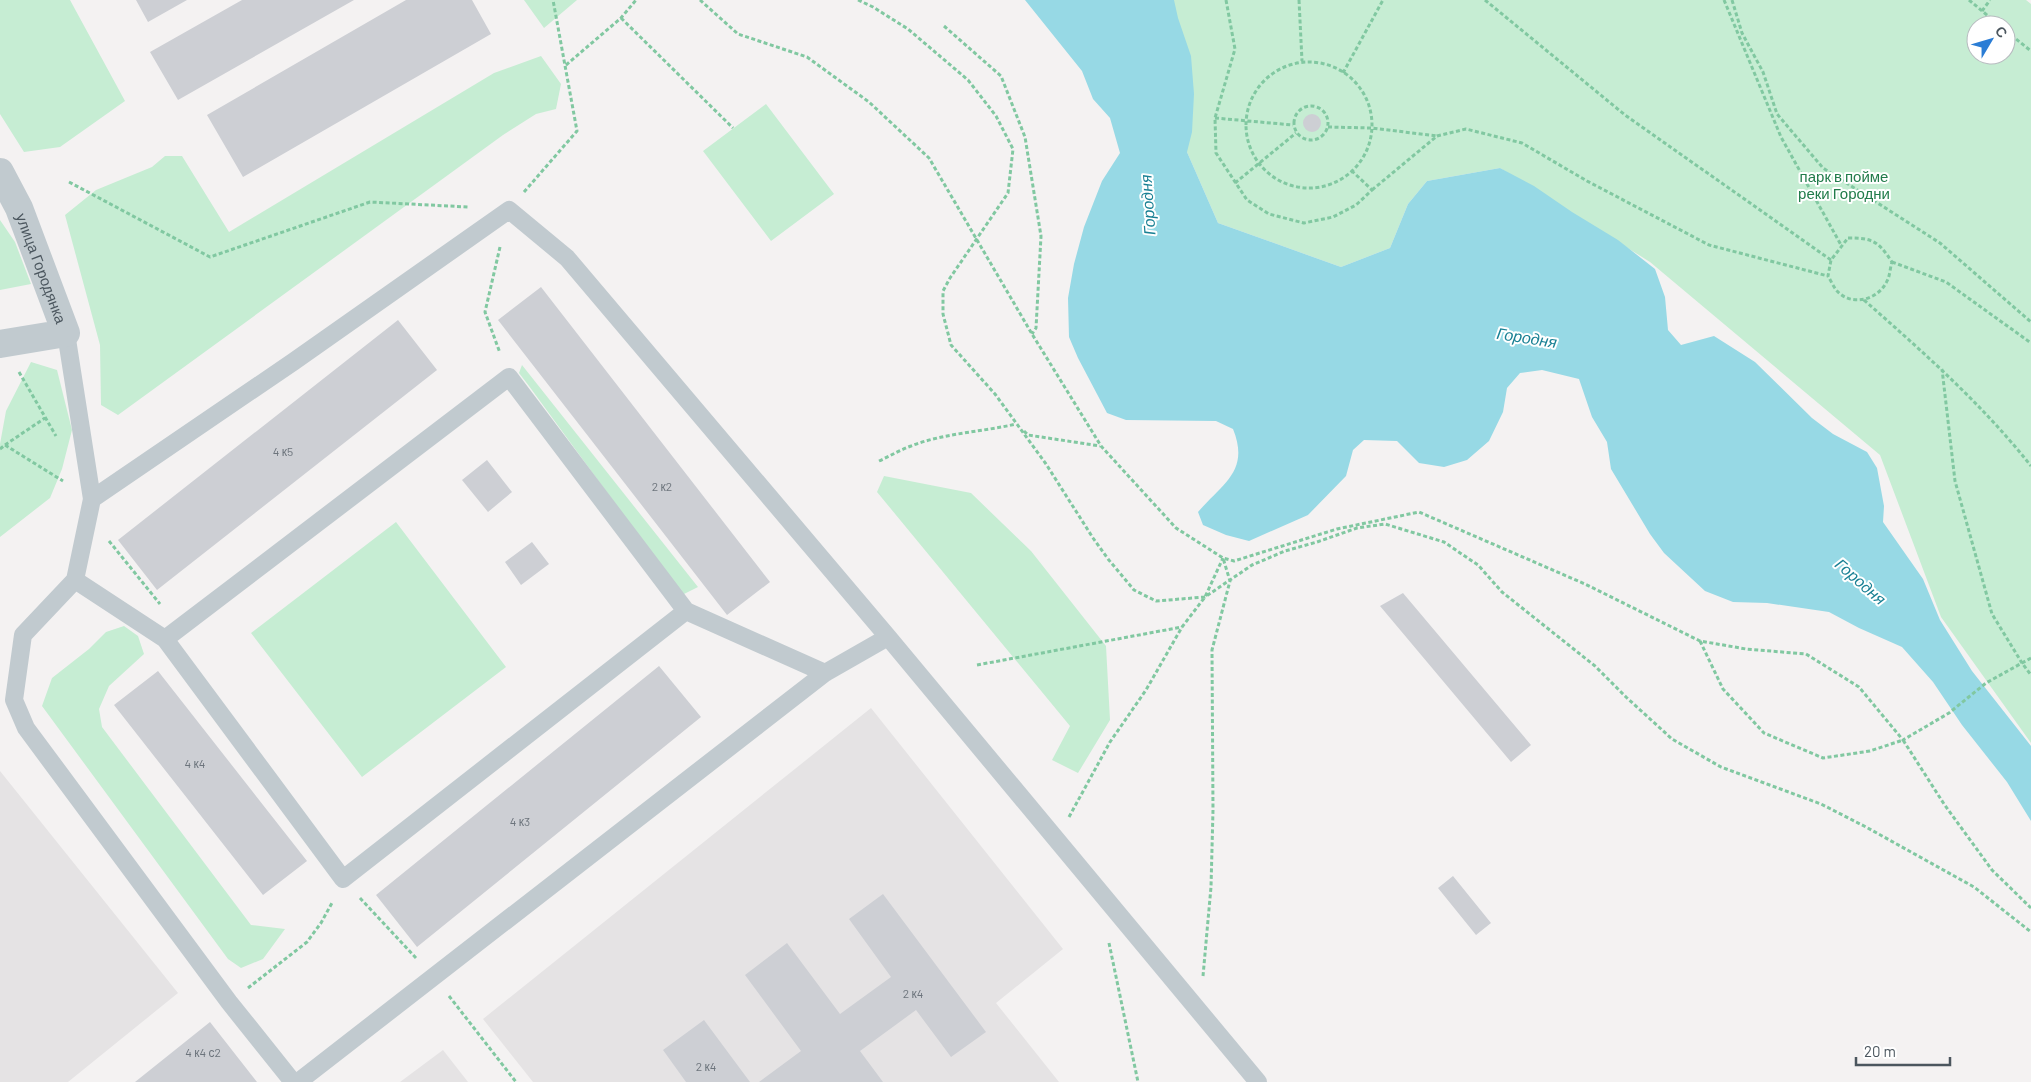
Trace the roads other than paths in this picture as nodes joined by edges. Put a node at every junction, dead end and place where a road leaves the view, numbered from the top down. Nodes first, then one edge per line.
1 (0, 172) edge
2 (66, 333) junction
3 (1, 344) edge
4 (90, 507) junction
5 (75, 580) junction
6 (686, 611) junction
7 (888, 637) junction
8 (165, 639) junction
9 (825, 673) junction
10 (293, 1082) edge
11 (298, 1082) edge
12 (1258, 1082) edge

1 - 2 street, улица Городянка
2 - 3 street, улица Городянка
2 - 4 lane
4 - 5 lane
4 - 7 lane
5 - 8 lane
5 - 10 lane
6 - 8 lane
6 - 8 lane
6 - 9 lane
7 - 9 lane
7 - 12 lane
9 - 11 lane

